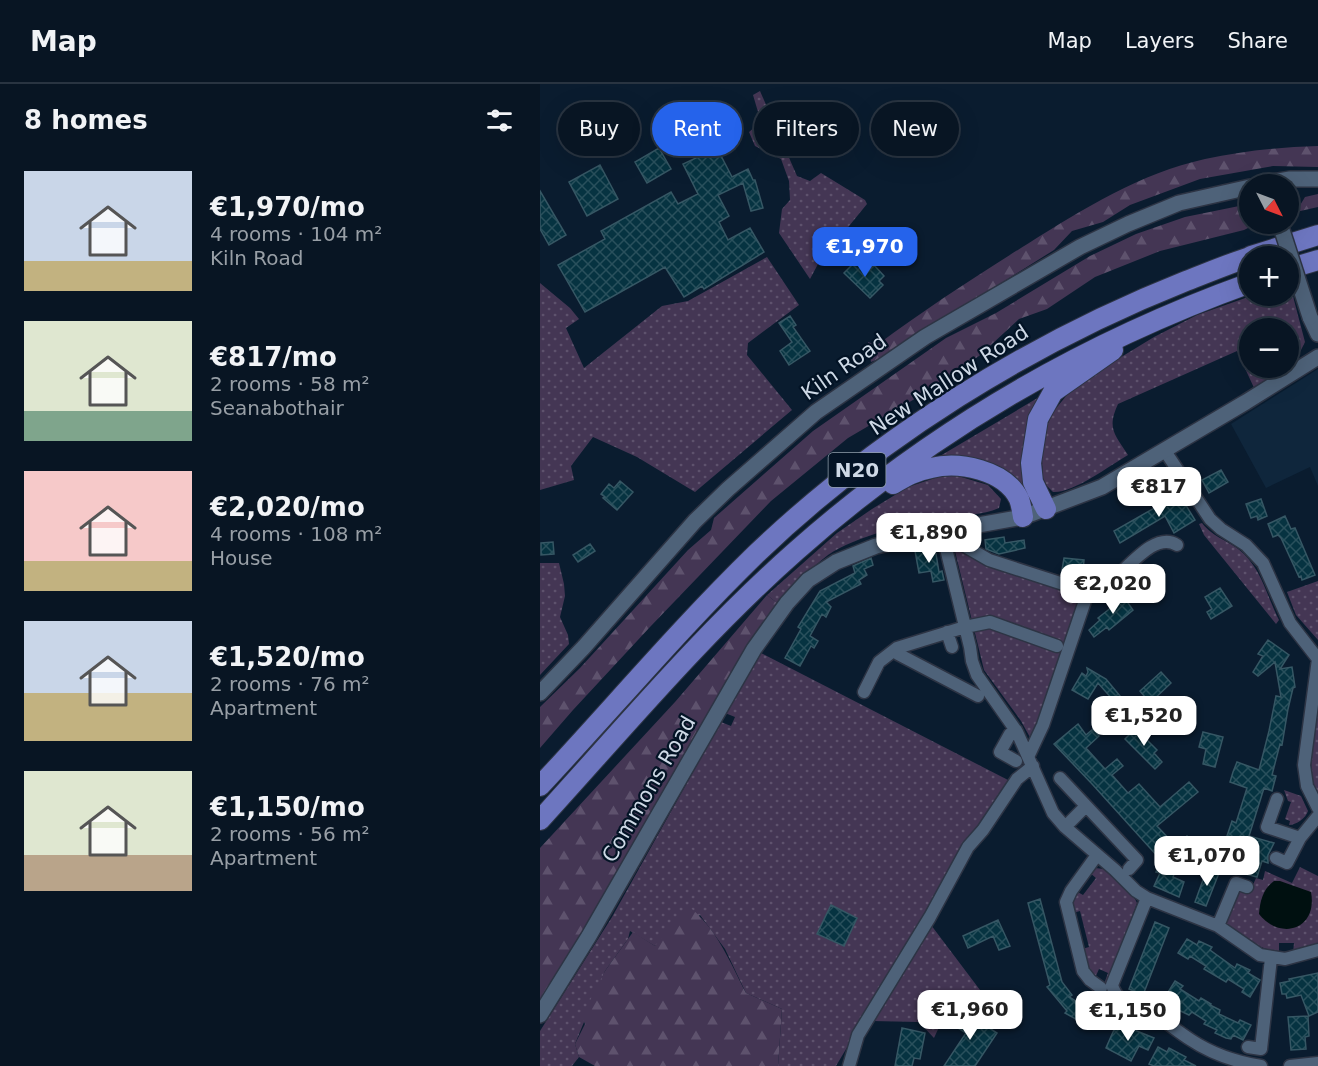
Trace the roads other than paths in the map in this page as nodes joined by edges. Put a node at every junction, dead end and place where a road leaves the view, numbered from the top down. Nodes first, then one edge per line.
1 (1299, 179) edge
2 (1318, 179) edge
3 (1239, 189) edge
4 (1283, 234) edge
5 (1318, 236) edge
6 (1286, 246) edge
7 (1318, 260) edge
8 (1239, 261) edge
9 (1299, 266) edge
10 (1239, 287) edge
11 (1157, 319) junction
12 (1318, 334) edge
13 (1318, 357) edge
14 (1165, 451) junction
15 (1046, 509) junction
16 (1023, 517) junction
17 (949, 530) junction
18 (1177, 545) dead end
19 (796, 550) junction
20 (1088, 592) junction
21 (965, 627) junction
22 (947, 632) junction
23 (1057, 646) dead end
24 (952, 647) dead end
25 (897, 648) junction
26 (1318, 659) edge
27 (864, 692) dead end
28 (540, 693) edge
29 (978, 696) dead end
30 (1016, 730) junction
31 (1026, 761) junction
32 (1059, 778) dead end
33 (540, 786) edge
34 (1277, 799) dead end
35 (1086, 806) junction
36 (1318, 808) edge
37 (1318, 816) edge
38 (540, 820) edge
39 (1065, 827) junction
40 (1300, 838) junction
41 (1097, 855) junction
42 (1276, 858) dead end
43 (1129, 869) dead end
44 (1247, 887) dead end
45 (1147, 898) junction
46 (1218, 926) junction
47 (1318, 950) edge
48 (1271, 958) junction
49 (1101, 988) dead end
50 (540, 1015) edge
51 (1248, 1047) dead end
52 (1318, 1064) edge
53 (849, 1066) edge
54 (1261, 1066) edge
55 (1290, 1066) edge

1 - 2 street
3 - 28 street, Kiln Road
4 - 12 street, bridge
5 - 6 highway, New Mallow Road / N20
7 - 9 highway
8 - 33 highway, New Mallow Road / N20
10 - 11 highway, N20
11 - 15 highway, N20
11 - 19 highway, N20
13 - 14 street, Commons Road
14 - 15 street, Commons Road
14 - 26 street
15 - 16 street, Commons Road
16 - 17 street, Commons Road
16 - 19 highway, N20
17 - 20 street
17 - 21 street
17 - 50 street, Commons Road
18 - 20 street
19 - 38 highway, N20
20 - 31 street
21 - 22 street
21 - 23 street
21 - 30 street
22 - 24 street
22 - 25 street
25 - 27 street
25 - 29 street
26 - 36 street
30 - 31 street
30 - 31 street
31 - 39 street
31 - 53 street
32 - 35 street
34 - 40 street
35 - 39 street
35 - 43 street
37 - 40 street
39 - 41 street
40 - 42 street
41 - 45 street
41 - 49 street
44 - 46 street
45 - 46 street
45 - 54 street
46 - 48 street
47 - 48 street
48 - 51 street
52 - 55 street

